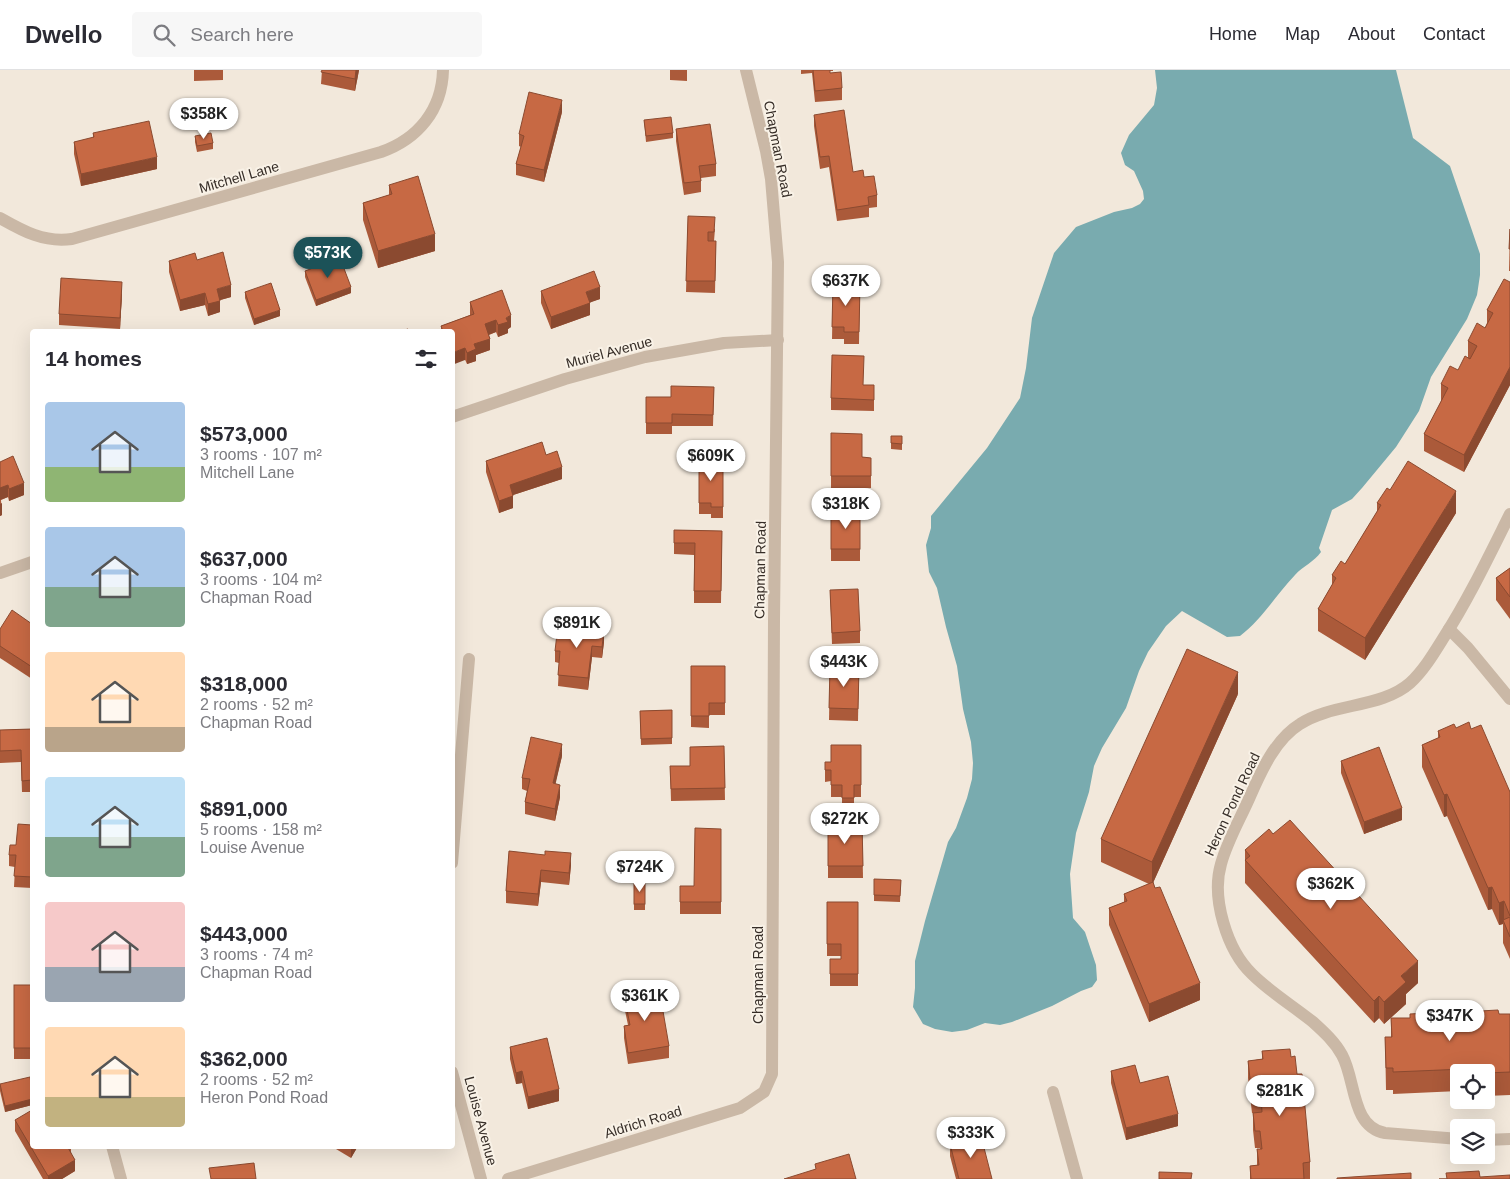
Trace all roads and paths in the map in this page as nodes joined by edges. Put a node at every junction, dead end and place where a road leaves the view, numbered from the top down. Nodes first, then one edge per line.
1 (444, 70) edge
2 (746, 70) edge
3 (0, 218) edge
4 (778, 340) junction
5 (455, 416) edge
6 (1510, 514) edge
7 (30, 563) edge
8 (0, 573) edge
9 (1449, 629) junction
10 (469, 659) dead end
11 (1510, 699) edge
12 (455, 827) edge
13 (772, 1074) joint
14 (455, 1083) edge
15 (1053, 1092) dead end
16 (1450, 1138) edge
17 (1510, 1139) edge
18 (1495, 1140) edge
19 (113, 1149) edge
20 (122, 1179) edge
21 (481, 1179) edge
22 (508, 1179) edge
23 (1077, 1179) edge

1 - 3 street, Mitchell Lane
2 - 4 street, Chapman Road
4 - 5 street, Muriel Avenue
4 - 13 street, Chapman Road
6 - 9 street, Heron Pond Road
7 - 8 street
9 - 11 street
9 - 16 street, Heron Pond Road
10 - 12 street
13 - 22 street, Aldrich Road
14 - 21 street, Louise Avenue
15 - 23 street
17 - 18 street
19 - 20 street

